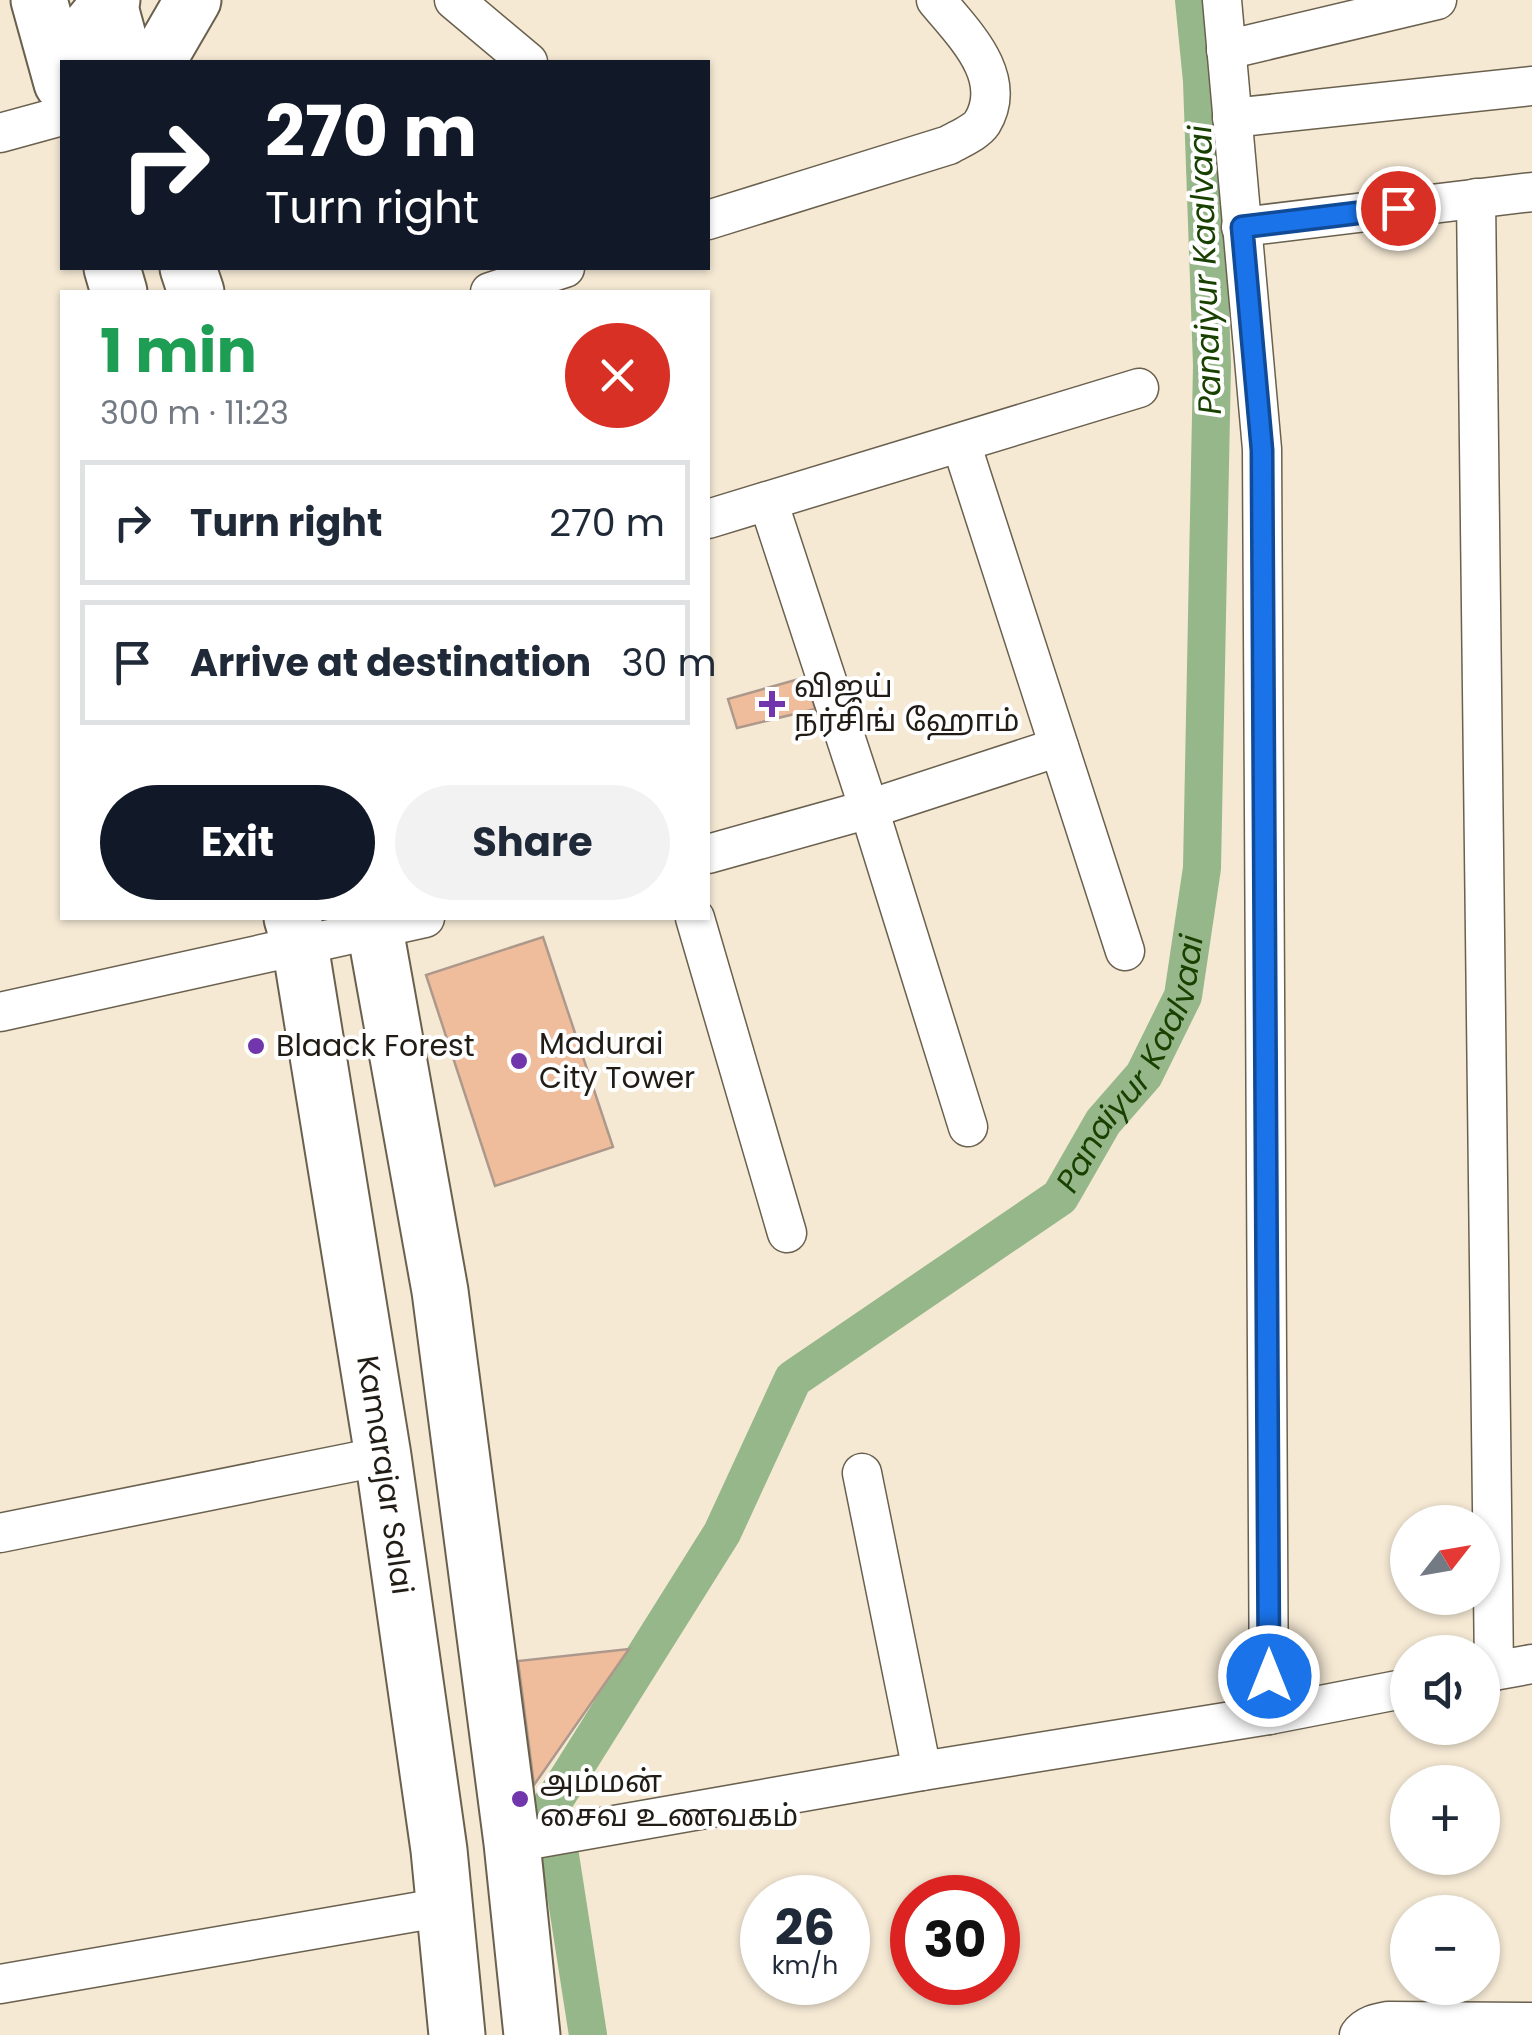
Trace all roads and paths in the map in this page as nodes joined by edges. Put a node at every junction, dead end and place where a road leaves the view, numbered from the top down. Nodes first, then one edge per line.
1 (39, 0) edge
2 (193, 0) edge
3 (454, 0) edge
4 (936, 0) edge
5 (1222, 0) edge
6 (1437, 0) edge
7 (108, 1) edge
8 (1226, 50) junction
9 (76, 60) edge
10 (123, 60) edge
11 (158, 60) edge
12 (526, 60) edge
13 (60, 84) edge
14 (1532, 86) edge
15 (60, 89) edge
16 (1232, 118) junction
17 (0, 133) edge
18 (1532, 192) edge
19 (1476, 198) junction
20 (710, 217) edge
21 (1242, 227) junction
22 (559, 270) edge
23 (496, 290) edge
24 (1139, 388) dead end
25 (961, 443) junction
26 (768, 501) junction
27 (710, 519) edge
28 (1059, 747) junction
29 (869, 809) junction
30 (710, 853) edge
31 (696, 920) edge
32 (391, 921) edge
33 (296, 931) edge
34 (1125, 951) dead end
35 (0, 1012) edge
36 (968, 1127) dead end
37 (787, 1233) dead end
38 (383, 1456) junction
39 (862, 1473) dead end
40 (0, 1532) edge
41 (1488, 1635) edge
42 (1532, 1664) edge
43 (1500, 1670) edge
44 (1390, 1691) edge
45 (1269, 1714) junction
46 (922, 1771) junction
47 (541, 1838) junction
48 (444, 1907) junction
49 (0, 1984) edge
50 (1532, 2022) edge
51 (457, 2035) edge
52 (532, 2035) edge
53 (1359, 2035) edge

1 - 13 main road
2 - 11 main road
3 - 12 street
4 - 20 street
5 - 8 street
6 - 8 street
7 - 9 main road
7 - 10 main road
8 - 16 street
14 - 16 street
15 - 17 street
16 - 21 street
18 - 19 street
19 - 21 street
19 - 41 street
21 - 45 street
22 - 23 street
24 - 25 street
25 - 26 street
25 - 28 street
26 - 27 street
26 - 29 street
28 - 29 street
28 - 34 street
29 - 30 street
29 - 36 street
31 - 37 street
32 - 33 street
32 - 47 main road
33 - 35 street
33 - 38 main road, Kamarajar Salai
38 - 40 street
38 - 48 main road, Kamarajar Salai
39 - 46 street
42 - 43 street
44 - 45 street
45 - 46 street
46 - 47 street
47 - 52 main road
48 - 49 street
48 - 51 main road, Kamarajar Salai
50 - 53 street

